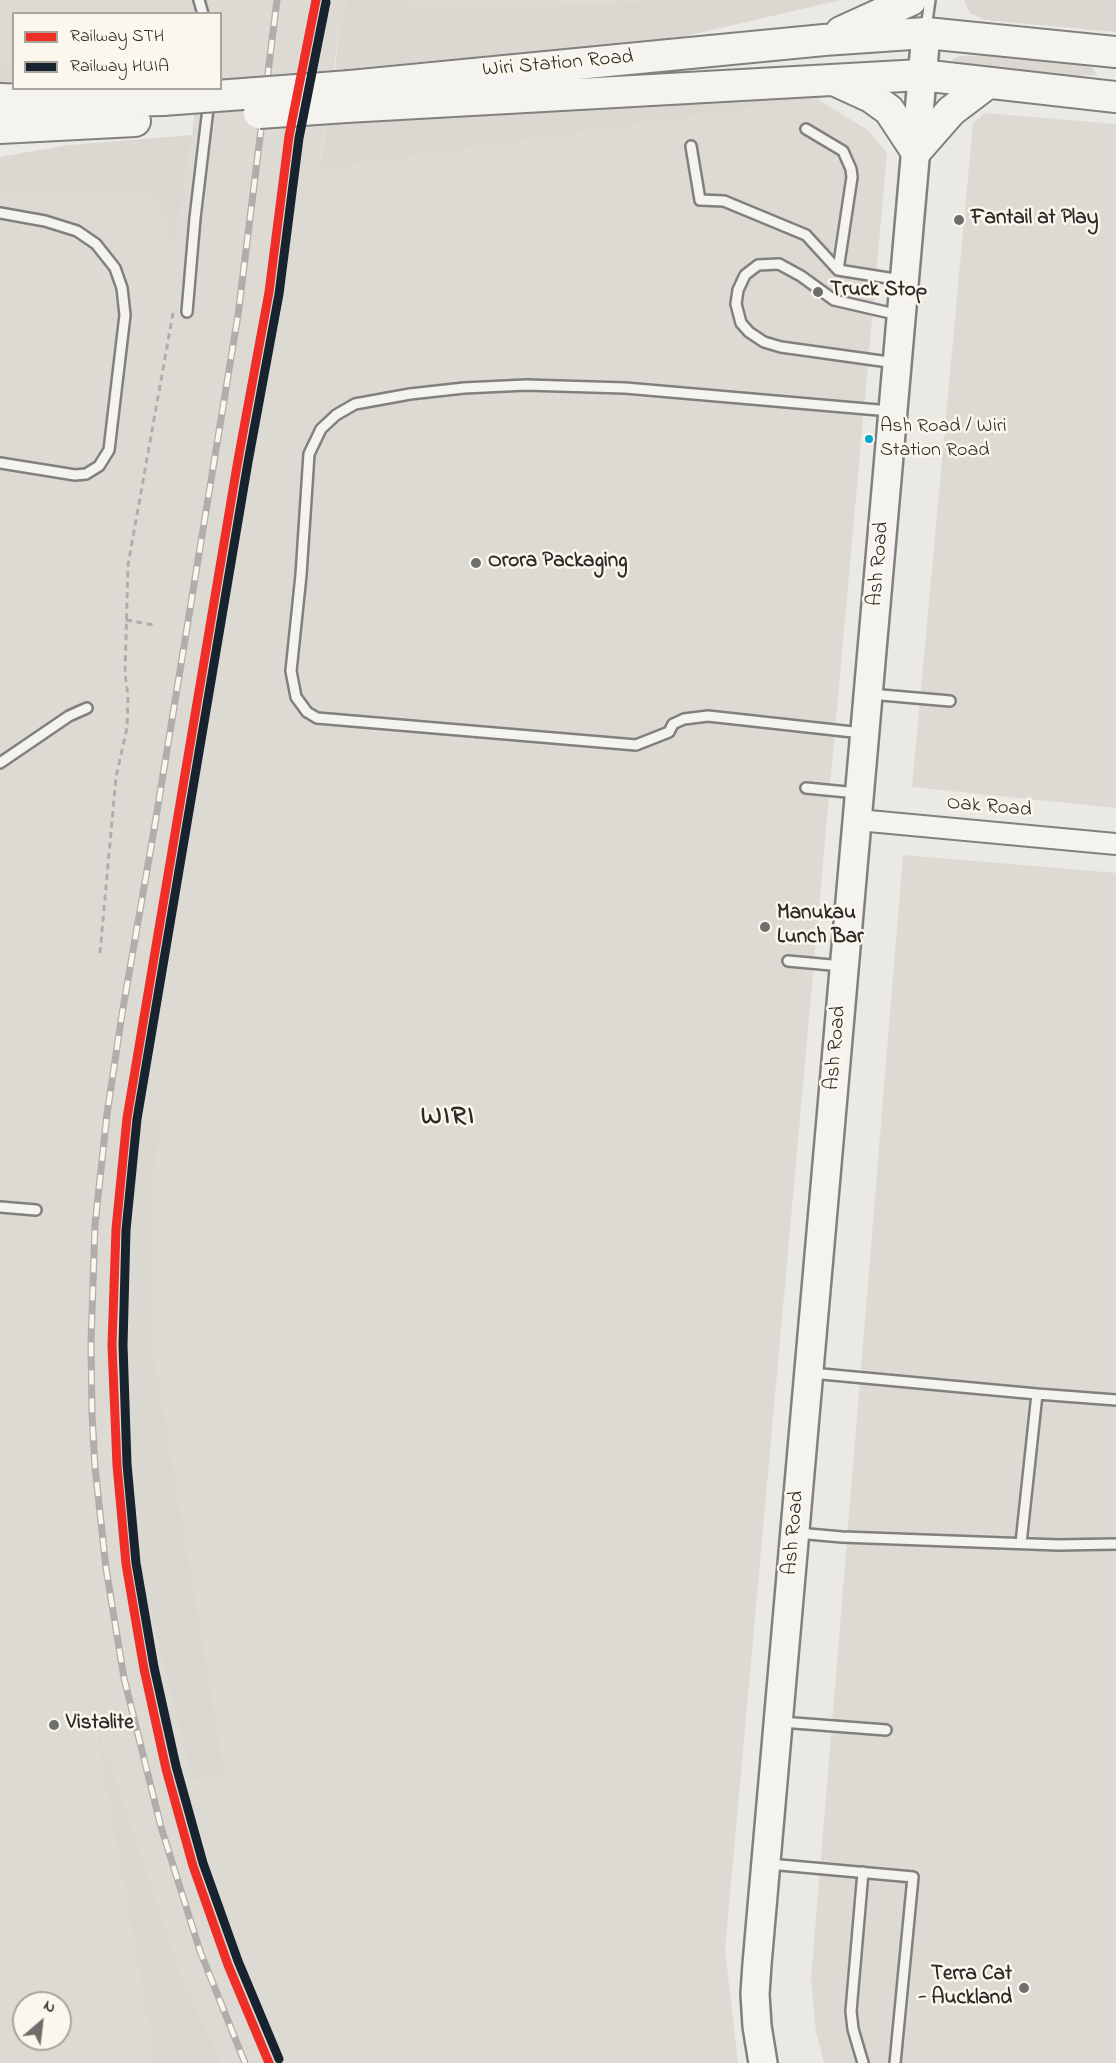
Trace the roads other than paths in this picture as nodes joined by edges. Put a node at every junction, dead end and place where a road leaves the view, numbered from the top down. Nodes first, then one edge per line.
1 (910, 0) edge
2 (930, 0) edge
3 (926, 33) junction
4 (824, 40) junction
5 (1116, 52) edge
6 (921, 75) junction
7 (832, 78) junction
8 (988, 83) junction
9 (210, 90) edge
10 (348, 96) junction
11 (1113, 97) edge
12 (0, 99) edge
13 (161, 110) junction
14 (0, 128) edge
15 (806, 129) dead end
16 (691, 146) dead end
17 (916, 151) junction
18 (0, 213) edge
19 (838, 270) junction
20 (905, 281) junction
21 (187, 312) dead end
22 (902, 316) junction
23 (897, 364) junction
24 (893, 411) junction
25 (0, 463) edge
26 (868, 693) junction
27 (950, 701) dead end
28 (87, 708) dead end
29 (864, 734) junction
30 (0, 763) edge
31 (806, 788) dead end
32 (859, 793) junction
33 (858, 820) junction
34 (1116, 844) edge
35 (788, 961) dead end
36 (844, 966) junction
37 (0, 1207) edge
38 (36, 1210) dead end
39 (809, 1373) junction
40 (1037, 1394) junction
41 (1116, 1400) edge
42 (795, 1533) junction
43 (1021, 1543) junction
44 (1116, 1544) edge
45 (779, 1722) junction
46 (886, 1730) dead end
47 (766, 1864) junction
48 (863, 1872) junction
49 (764, 2063) edge
50 (863, 2063) edge
51 (895, 2063) edge

1 - 4 main road
2 - 3 lane
3 - 4 main road, Wiri Station Road
3 - 5 main road, Wiri Station Road
3 - 6 main road, Ash Road
4 - 10 main road, Wiri Station Road
5 - 11 main road
6 - 7 main road, Wiri Station Road
6 - 8 main road, Wiri Station Road
6 - 17 main road, Ash Road
7 - 10 main road, Wiri Station Road
7 - 17 main road
8 - 11 main road, Wiri Station Road
8 - 17 main road
9 - 21 lane
10 - 13 main road, Wiri Station Road, bridge
12 - 13 main road, Wiri Station Road
13 - 14 main road, Wiri Station Road
15 - 19 lane
16 - 19 lane
17 - 20 main road, Ash Road
18 - 25 lane
19 - 20 lane
20 - 22 main road, Ash Road
22 - 23 main road, Ash Road
22 - 23 lane
23 - 24 main road, Ash Road
24 - 26 main road, Ash Road
24 - 29 lane
26 - 27 lane
26 - 29 main road, Ash Road
28 - 30 lane
29 - 32 main road, Ash Road
31 - 32 lane
32 - 33 main road, Ash Road
33 - 34 street, Oak Road
33 - 36 main road, Ash Road
35 - 36 lane
36 - 39 main road, Ash Road
37 - 38 lane
39 - 40 lane
39 - 42 main road, Ash Road
40 - 41 lane
40 - 43 lane
42 - 43 lane
42 - 45 main road, Ash Road
43 - 44 lane
45 - 46 lane
45 - 47 main road, Ash Road
47 - 48 lane
47 - 49 main road, Ash Road
48 - 50 lane
48 - 51 lane

